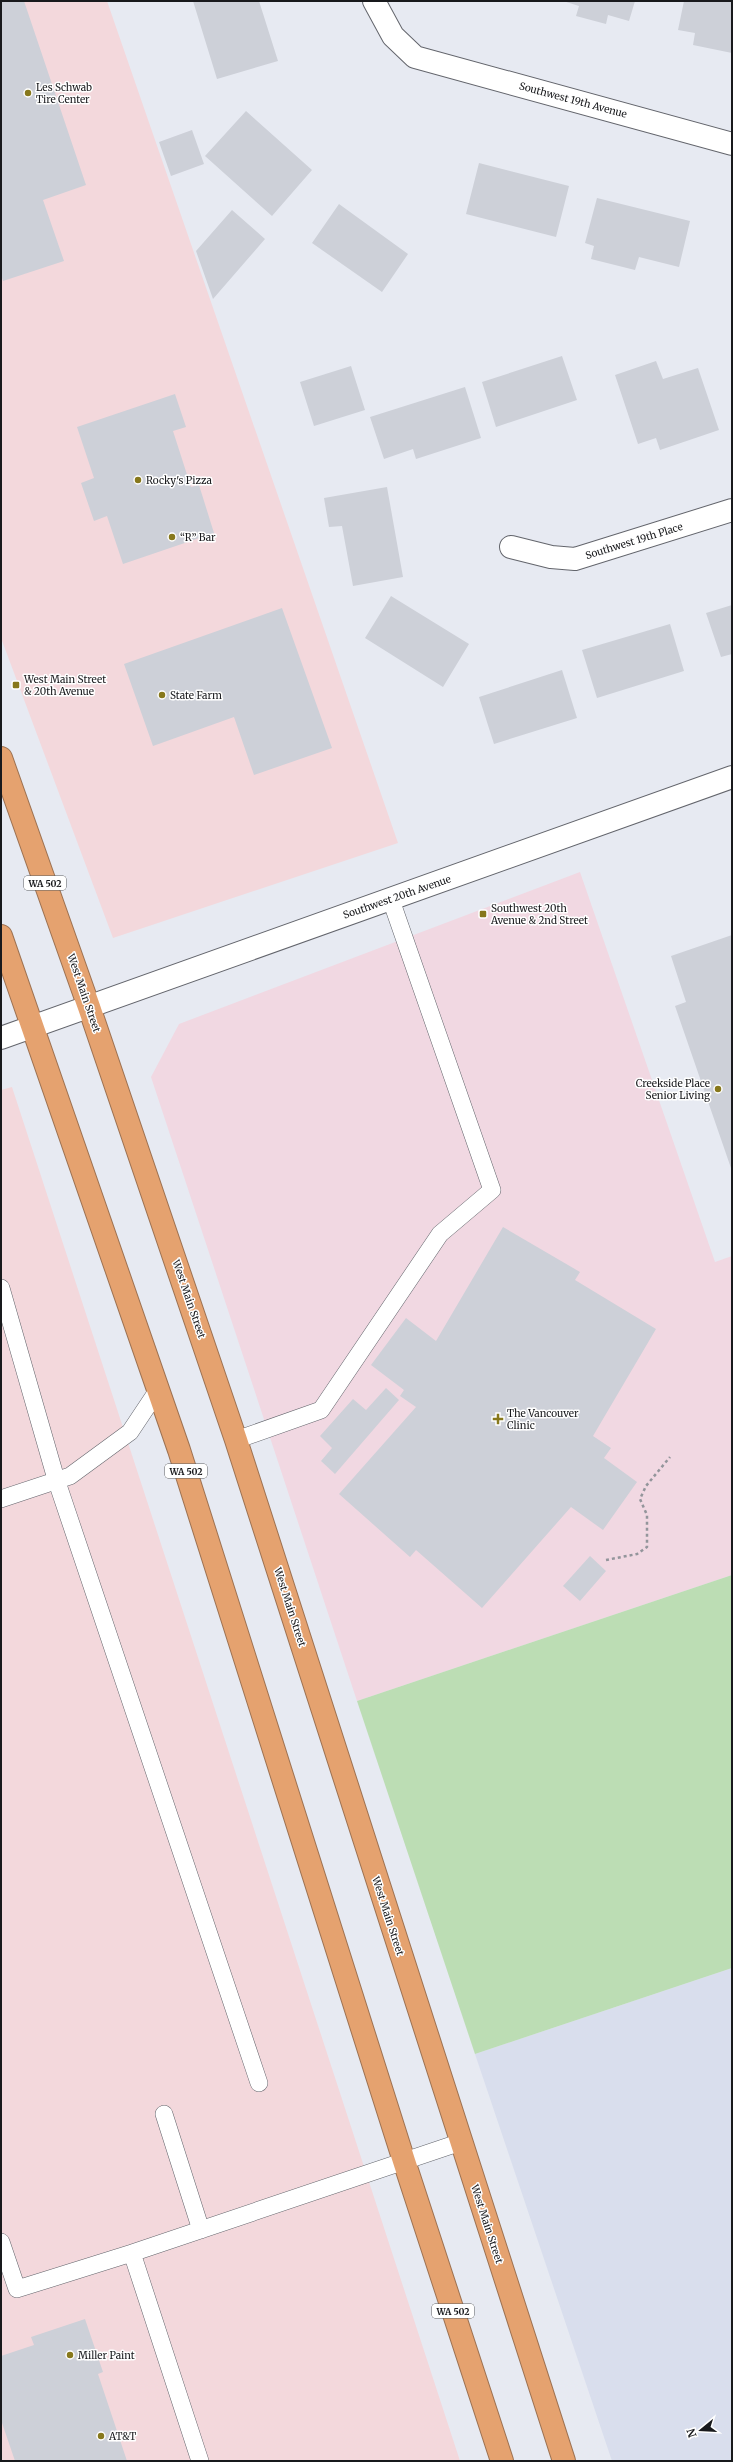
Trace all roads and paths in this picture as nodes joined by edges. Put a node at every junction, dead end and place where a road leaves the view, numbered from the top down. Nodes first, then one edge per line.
1 (374, 1) edge
2 (732, 144) edge
3 (732, 510) edge
4 (511, 548) dead end
5 (1, 758) edge
6 (732, 777) edge
7 (391, 900) junction
8 (1, 936) edge
9 (89, 1007) junction
10 (33, 1028) junction
11 (1, 1038) edge
12 (1, 1288) edge
13 (158, 1390) junction
14 (236, 1440) junction
15 (670, 1457) dead end
16 (56, 1479) junction
17 (1, 1499) edge
18 (606, 1560) dead end
19 (259, 2083) dead end
20 (164, 2114) dead end
21 (461, 2142) junction
22 (404, 2161) junction
23 (201, 2230) junction
24 (1, 2242) edge
25 (132, 2253) junction
26 (200, 2461) edge
27 (502, 2461) edge
28 (564, 2461) edge

1 - 2 street, Southwest 19th Avenue
3 - 4 street, Southwest 19th Place
5 - 9 highway, West Main Street / WA 502
6 - 7 street, Southwest 20th Avenue
7 - 9 street, Southwest 20th Avenue
7 - 14 lane
8 - 10 highway, WA 502
9 - 10 street, Southwest 20th Avenue
9 - 14 highway, West Main Street / WA 502
10 - 11 street, Southwest 20th Avenue
10 - 13 highway, WA 502
12 - 16 lane
13 - 16 lane
13 - 22 highway, WA 502
14 - 21 highway, West Main Street / WA 502
15 - 18 path
16 - 17 lane
16 - 19 lane
20 - 23 lane
21 - 22 lane
21 - 28 highway, West Main Street / WA 502
22 - 23 lane
22 - 27 highway, WA 502
23 - 25 lane
24 - 25 lane
25 - 26 lane

